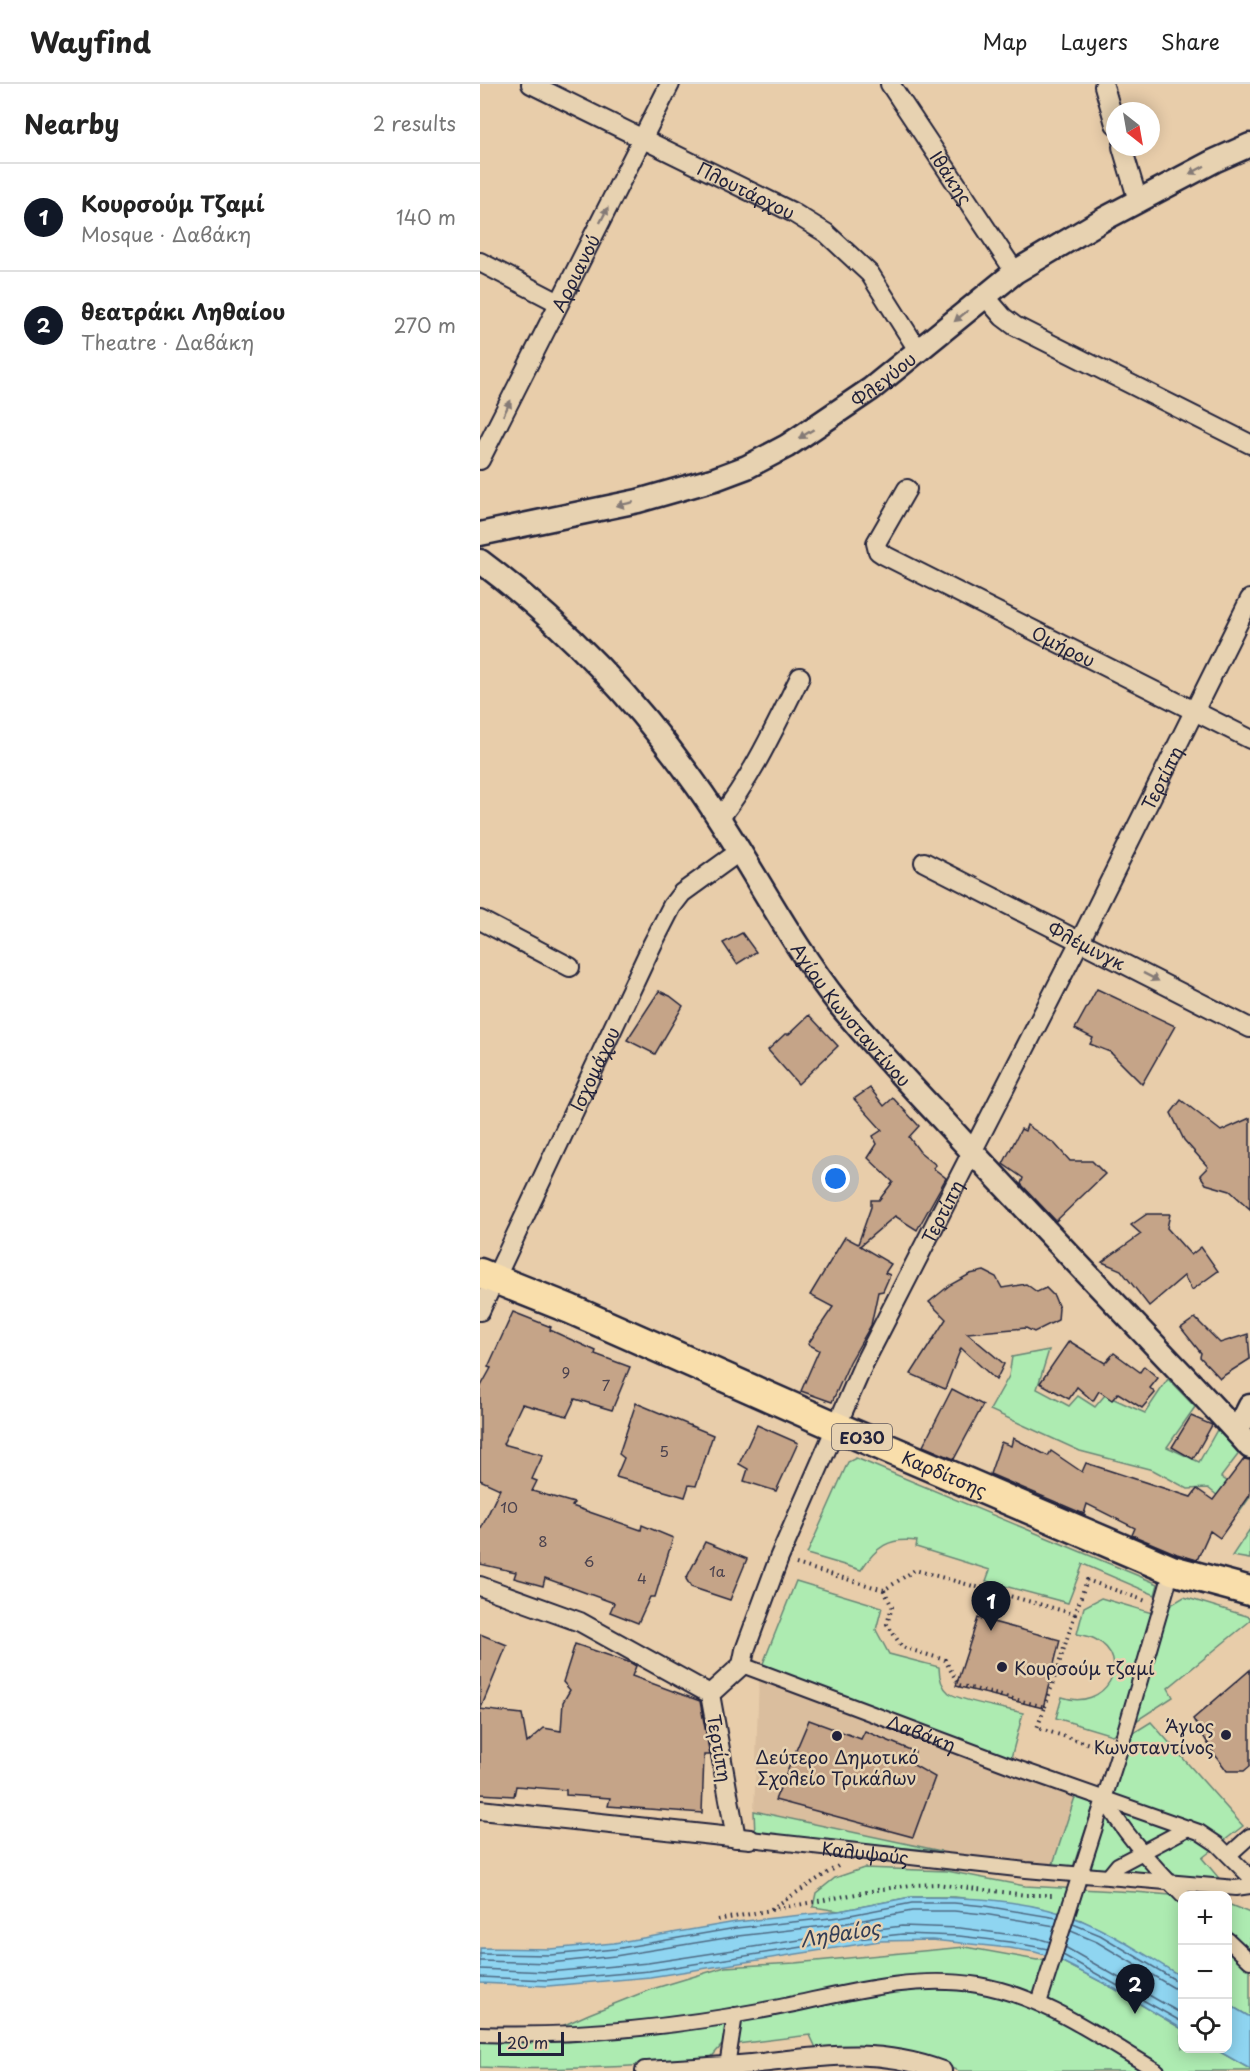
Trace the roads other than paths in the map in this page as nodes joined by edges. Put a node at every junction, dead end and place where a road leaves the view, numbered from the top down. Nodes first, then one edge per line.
1 (531, 84) edge
2 (670, 84) edge
3 (890, 84) edge
4 (1104, 86) dead end
5 (1109, 102) edge
6 (643, 138) junction
7 (1250, 145) edge
8 (1125, 156) edge
9 (1138, 201) junction
10 (480, 262) edge
11 (1015, 272) junction
12 (985, 296) junction
13 (559, 303) junction
14 (918, 350) junction
15 (1250, 444) edge
16 (480, 460) edge
17 (907, 489) dead end
18 (480, 534) edge
19 (480, 561) edge
20 (1250, 599) edge
21 (800, 677) dead end
22 (1193, 710) junction
23 (1250, 740) edge
24 (719, 819) junction
25 (740, 851) junction
26 (924, 862) dead end
27 (480, 920) edge
28 (1080, 942) junction
29 (570, 967) dead end
30 (1250, 1028) edge
31 (972, 1153) junction
32 (488, 1276) edge
33 (480, 1311) edge
34 (1250, 1406) edge
35 (835, 1426) junction
36 (1243, 1439) edge
37 (1172, 1570) junction
38 (480, 1586) edge
39 (1249, 1590) edge
40 (742, 1665) junction
41 (710, 1694) junction
42 (1103, 1797) junction
43 (480, 1810) edge
44 (1188, 1828) junction
45 (1250, 1836) edge
46 (743, 1839) junction
47 (1143, 1851) junction
48 (1229, 1855) junction
49 (1079, 1875) junction
50 (1109, 1876) junction
51 (1250, 1877) edge
52 (1168, 1881) junction
53 (1250, 1886) edge
54 (1178, 1891) edge
55 (1232, 1945) edge
56 (1250, 1961) edge
57 (1039, 2003) junction
58 (735, 2015) junction
59 (480, 2034) edge
60 (727, 2069) edge
61 (645, 2071) edge
62 (942, 2071) edge
63 (1157, 2071) edge

1 - 6 street, Πλουτάρχου
2 - 6 street, Αρριανού
3 - 11 street, Ιθάκης
4 - 5 street
13 -> 6 street, Αρριανού
6 - 14 street, Πλουτάρχου
7 -> 9 street, Φλεγύου
8 - 9 street
9 - 11 street, Φλεγύου
10 - 13 street
11 - 12 street, Φλεγύου
12 -> 14 street, Φλεγύου
12 - 15 street
16 -> 13 street, Αρριανού
14 -> 18 street, Φλεγύου
17 - 22 street, Ομήρου
19 - 24 street, Αγίου Κωνσταντίνου
20 - 22 street, Τερτίπη
21 - 24 street
22 - 23 street, Ομήρου
22 - 28 street, Τερτίπη
24 - 25 street, Αγίου Κωνσταντίνου
25 - 31 street, Αγίου Κωνσταντίνου
25 - 32 street, Ισχομάχου
26 - 28 street, Φλέμινγκ
27 - 29 street
28 -> 30 street, Φλέμινγκ
28 - 31 street, Τερτίπη
31 - 35 street, Τερτίπη
31 - 36 street, Αγίου Κωνσταντίνου
32 - 33 street, Ισχομάχου
32 - 35 main road, Καρδίτσης / ΕΟ30
34 - 36 street
35 - 37 main road, Καρδίτσης / ΕΟ30
35 - 40 street, Τερτίπη
37 - 39 main road, Καρδίτσης / ΕΟ30
37 - 42 street
38 - 41 street
40 - 41 street, Τερτίπη
40 - 42 street, Δαβάκη
41 - 46 street, Τερτίπη
42 - 44 street, Δαβάκη
42 - 47 street
42 - 49 street
43 - 46 street, Καλυψούς
44 - 47 street
44 - 48 street, Δαβάκη
45 - 48 street
46 - 49 street, Καλυψούς
47 - 50 street
47 - 52 street
48 - 51 street, Δαβάκη
49 - 50 street, Καλυψούς
49 - 57 street
50 - 52 street, Καλυψούς
52 - 53 street, Καλυψούς
52 - 54 street
55 - 56 street
57 - 58 street
57 - 63 street
58 - 59 street
58 - 60 street
60 - 61 street
60 - 62 street

